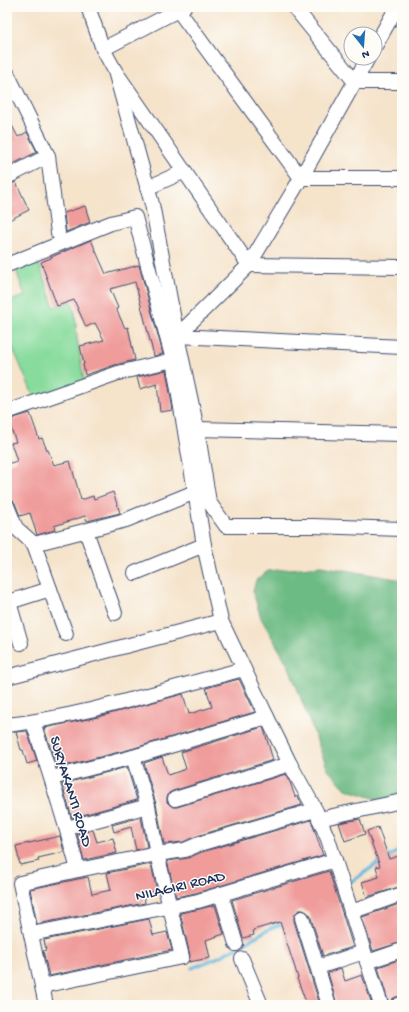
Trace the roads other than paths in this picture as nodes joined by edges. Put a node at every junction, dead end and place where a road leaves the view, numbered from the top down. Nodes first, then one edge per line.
1 (88, 7) edge
2 (294, 7) edge
3 (397, 7) edge
4 (181, 9) edge
5 (383, 32) edge
6 (103, 49) junction
7 (364, 66) edge
8 (115, 71) junction
9 (7, 73) edge
10 (355, 82) junction
11 (402, 82) edge
12 (48, 156) junction
13 (184, 171) junction
14 (7, 177) edge
15 (300, 178) junction
16 (402, 178) edge
17 (147, 188) junction
18 (58, 233) dead end
19 (7, 265) edge
20 (249, 265) junction
21 (402, 267) edge
22 (177, 336) junction
23 (402, 347) edge
24 (173, 360) junction
25 (7, 412) edge
26 (197, 429) junction
27 (402, 434) edge
28 (195, 492) junction
29 (7, 506) edge
30 (402, 529) edge
31 (86, 531) junction
32 (34, 544) junction
33 (204, 545) junction
34 (135, 573) dead end
35 (50, 589) junction
36 (115, 613) dead end
37 (221, 621) junction
38 (66, 634) dead end
39 (22, 643) dead end
40 (244, 669) junction
41 (7, 677) edge
42 (267, 717) junction
43 (33, 722) junction
44 (7, 725) edge
45 (134, 757) junction
46 (290, 764) junction
47 (52, 778) junction
48 (175, 799) dead end
49 (402, 801) edge
50 (148, 806) junction
51 (317, 814) junction
52 (67, 828) junction
53 (157, 854) junction
54 (335, 860) junction
55 (78, 870) junction
56 (222, 894) junction
57 (402, 894) edge
58 (170, 906) junction
59 (351, 912) junction
60 (302, 918) dead end
61 (31, 934) junction
62 (236, 944) dead end
63 (402, 950) edge
64 (365, 957) junction
65 (242, 959) dead end
66 (318, 967) junction
67 (42, 986) junction
68 (402, 1004) edge
69 (46, 1005) edge
70 (261, 1005) edge
71 (329, 1005) edge
72 (381, 1005) edge
73 (398, 1005) edge

1 - 6 street
2 - 10 street
3 - 5 street
4 - 6 street
4 - 15 street
6 - 8 street
7 - 10 street
8 - 13 street
8 - 17 street
9 - 12 street
10 - 11 street
10 - 15 street
12 - 14 street
12 - 18 street
13 - 17 street
13 - 20 street
15 - 16 street
15 - 20 street
17 - 22 street
19 - 24 street
20 - 21 street
20 - 22 street
22 - 23 street
22 - 26 street
24 - 25 street
24 - 28 street
26 - 27 street
26 - 30 street
28 - 31 street
28 - 33 street
29 - 32 street
31 - 32 street
31 - 36 street
32 - 35 street
33 - 34 street
33 - 37 street
35 - 38 street
35 - 39 street
37 - 40 street
37 - 41 street
40 - 42 street
40 - 43 street
42 - 45 street
42 - 46 street
43 - 44 street
43 - 47 street, SURYAKANTI ROAD
45 - 47 street
45 - 50 street
46 - 48 street
46 - 51 street
47 - 52 street, SURYAKANTI ROAD
49 - 51 street
50 - 52 street
50 - 53 street
51 - 53 street
51 - 54 street
52 - 55 street, SURYAKANTI ROAD
53 - 55 street
53 - 58 street
54 - 56 street, NILAGIRI ROAD
54 - 59 street
55 - 61 street
56 - 58 street, NILAGIRI ROAD
56 - 62 street
57 - 59 street
58 - 61 street, NILAGIRI ROAD
58 - 67 street
59 - 64 street
60 - 66 street
61 - 67 street
63 - 64 street
64 - 66 street
64 - 72 street
65 - 70 street
66 - 71 street
67 - 69 street
68 - 73 street

